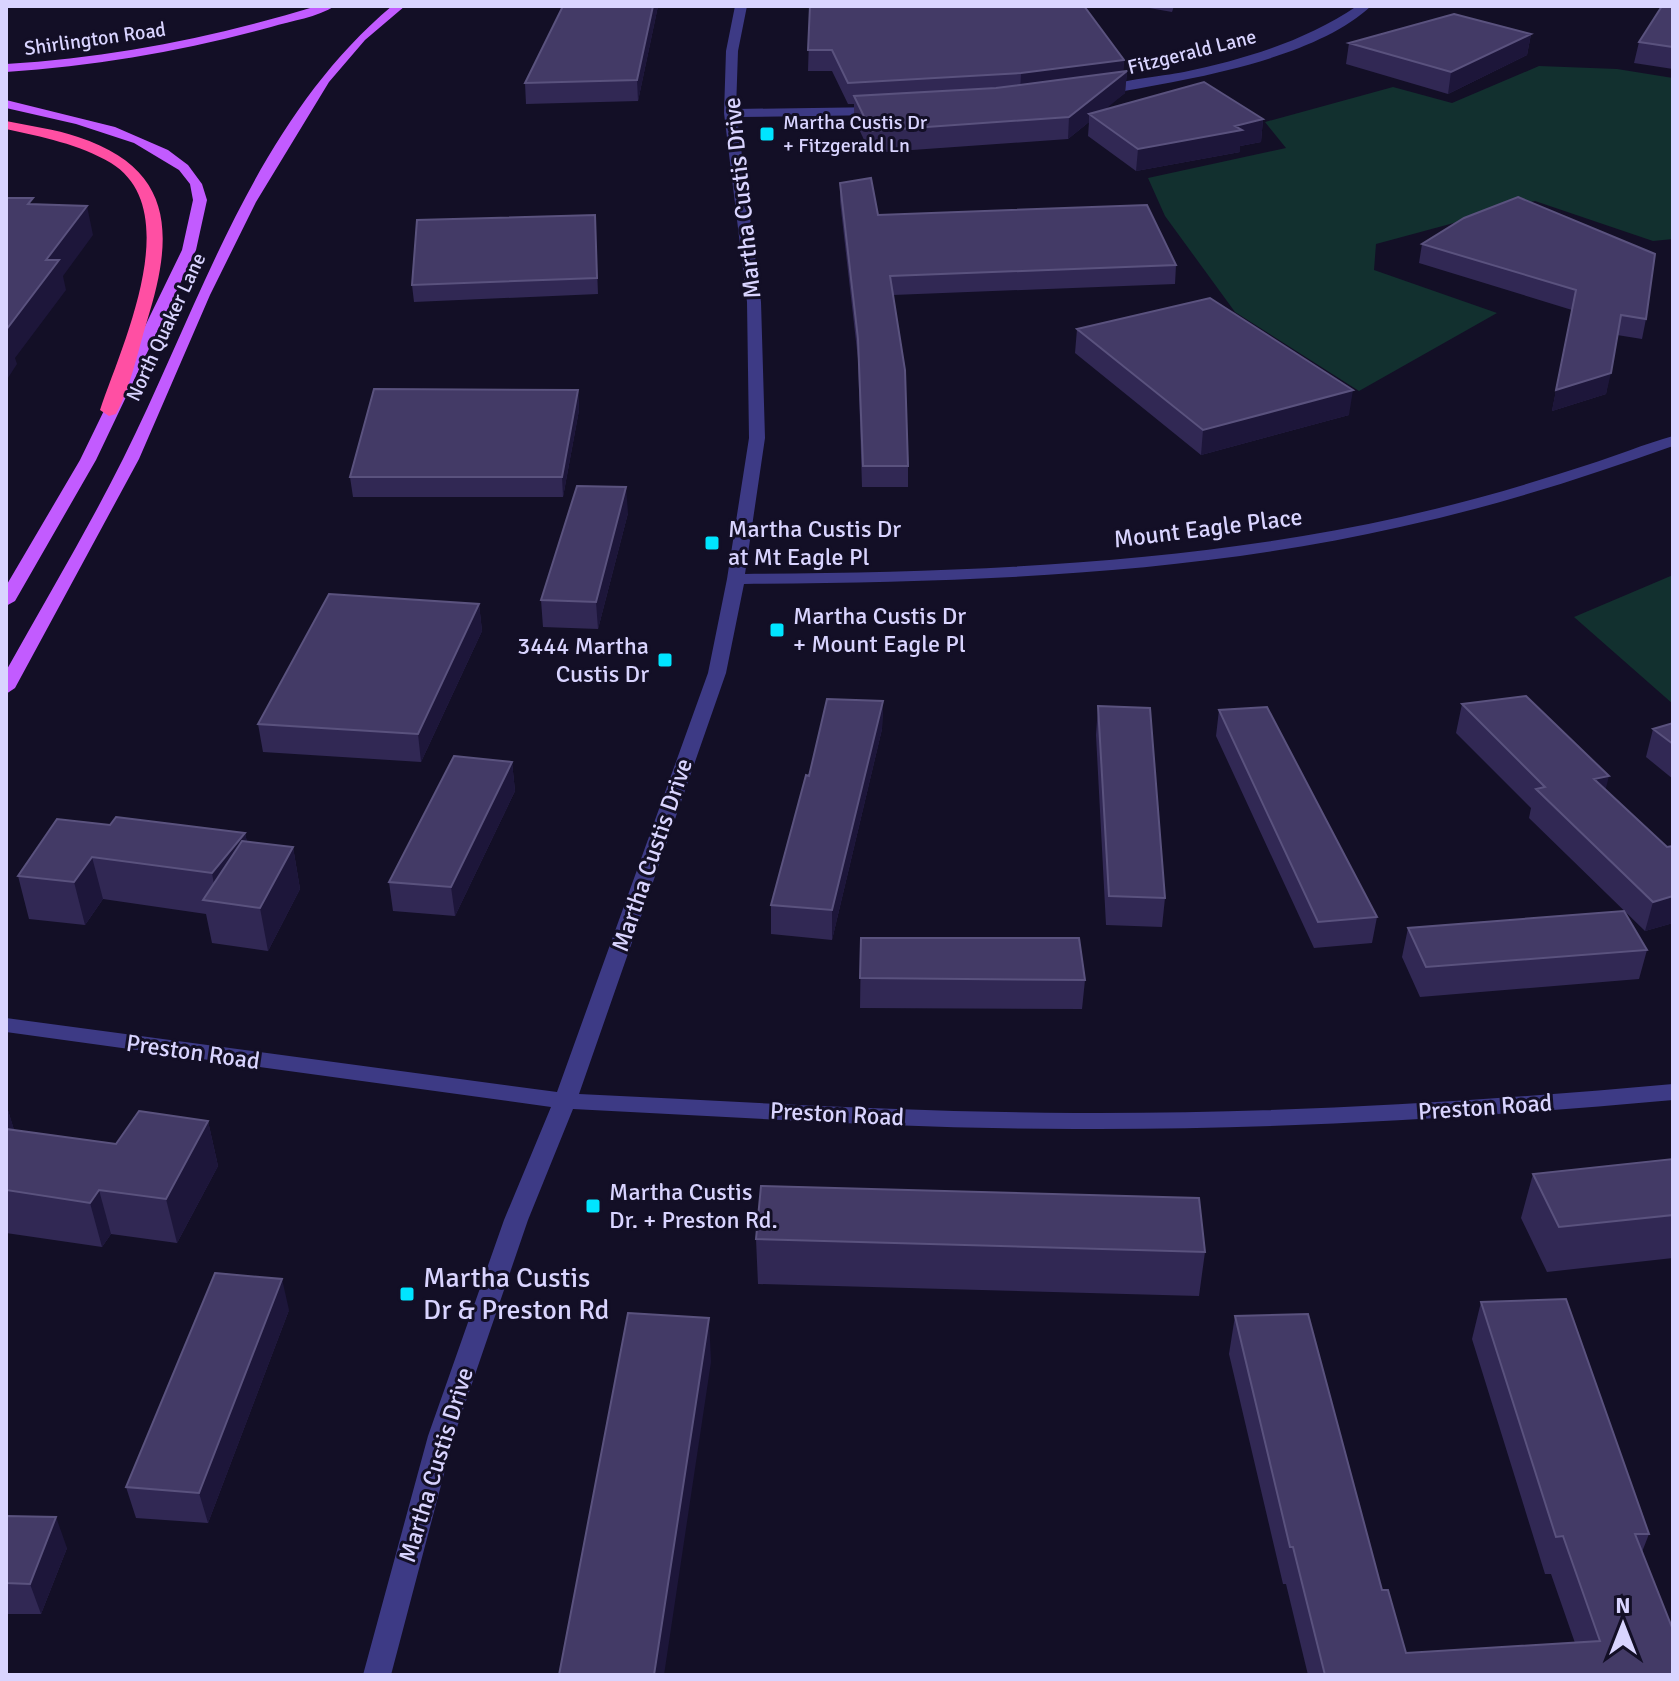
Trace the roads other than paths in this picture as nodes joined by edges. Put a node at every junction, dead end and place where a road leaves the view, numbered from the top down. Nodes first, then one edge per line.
1 (329, 6) edge
2 (399, 6) edge
3 (741, 6) edge
4 (1365, 6) edge
5 (6, 68) edge
6 (1093, 92) edge
7 (6, 104) edge
8 (899, 110) edge
9 (730, 113) junction
10 (6, 125) edge
11 (109, 410) junction
12 (1673, 441) edge
13 (736, 579) junction
14 (6, 601) edge
15 (6, 688) edge
16 (6, 1025) edge
17 (1673, 1092) edge
18 (565, 1101) junction
19 (377, 1675) edge

1 - 5 main road, Shirlington Road
2 - 15 main road, North Quaker Lane
3 - 9 street, Martha Custis Drive
4 - 6 street, Fitzgerald Lane
7 - 11 main road, North Quaker Lane
8 - 9 street
9 - 13 street, Martha Custis Drive
10 - 11 highway
11 - 14 main road, North Quaker Lane
12 - 13 street, Mount Eagle Place
13 - 18 street, Martha Custis Drive
16 - 18 street, Preston Road
17 - 18 street, Preston Road
18 - 19 street, Martha Custis Drive

